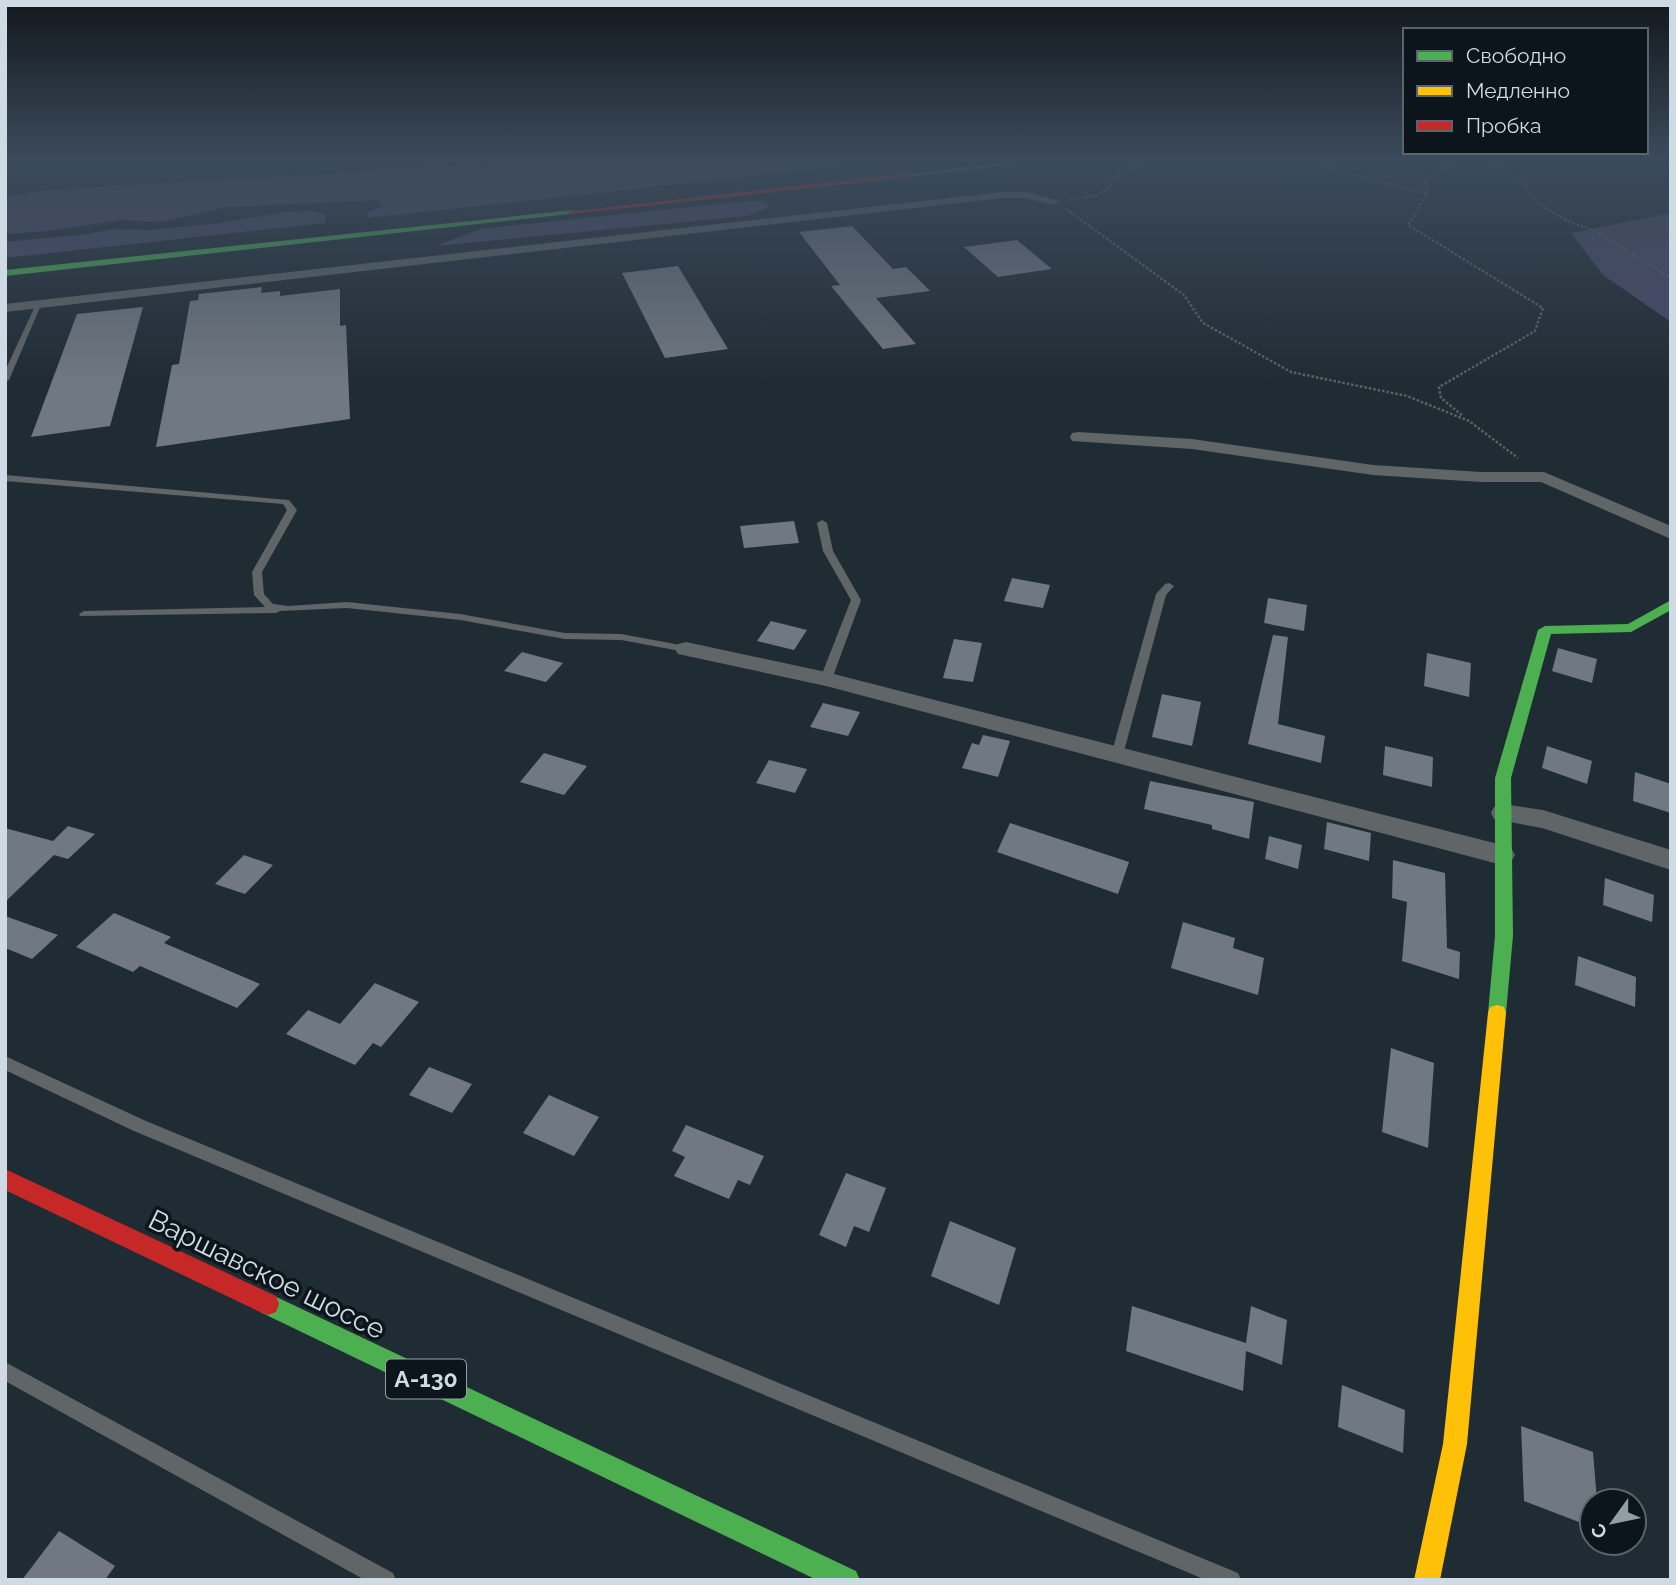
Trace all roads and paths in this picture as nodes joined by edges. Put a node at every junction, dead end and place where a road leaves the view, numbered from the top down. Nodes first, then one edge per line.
1 (294, 234) edge
2 (370, 234) edge
3 (640, 234) edge
4 (1100, 234) edge
5 (1423, 234) edge
6 (1600, 234) edge
7 (5, 265) edge
8 (5, 274) edge
9 (1671, 278) edge
10 (38, 305) junction
11 (5, 308) edge
12 (5, 380) edge
13 (1469, 421) junction
14 (1078, 437) dead end
15 (1544, 477) junction
16 (5, 478) edge
17 (822, 523) dead end
18 (1671, 533) edge
19 (1169, 586) dead end
20 (1671, 604) edge
21 (288, 609) junction
22 (84, 614) dead end
23 (686, 649) joint
24 (826, 679) junction
25 (1117, 755) junction
26 (1503, 813) junction
27 (1502, 855) junction
28 (1671, 860) edge
29 (5, 1063) edge
30 (5, 1179) edge
31 (5, 1371) edge
32 (386, 1580) edge
33 (847, 1580) edge
34 (1231, 1580) edge
35 (1427, 1580) edge

1 - 7 main road
2 - 8 main road
3 - 10 street
4 - 13 path
5 - 13 path
6 - 9 path
10 - 11 street
10 - 12 lane
13 - 15 path
14 - 15 street
15 - 18 street
16 - 21 lane
17 - 24 lane
19 - 25 lane
20 - 26 main road
21 - 22 lane
21 - 23 lane
23 - 24 street
24 - 25 street
25 - 27 street
26 - 27 main road
26 - 28 street
27 - 35 main road
29 - 34 lane
30 - 33 main road, Варшавское шоссе / А-130
31 - 32 lane

